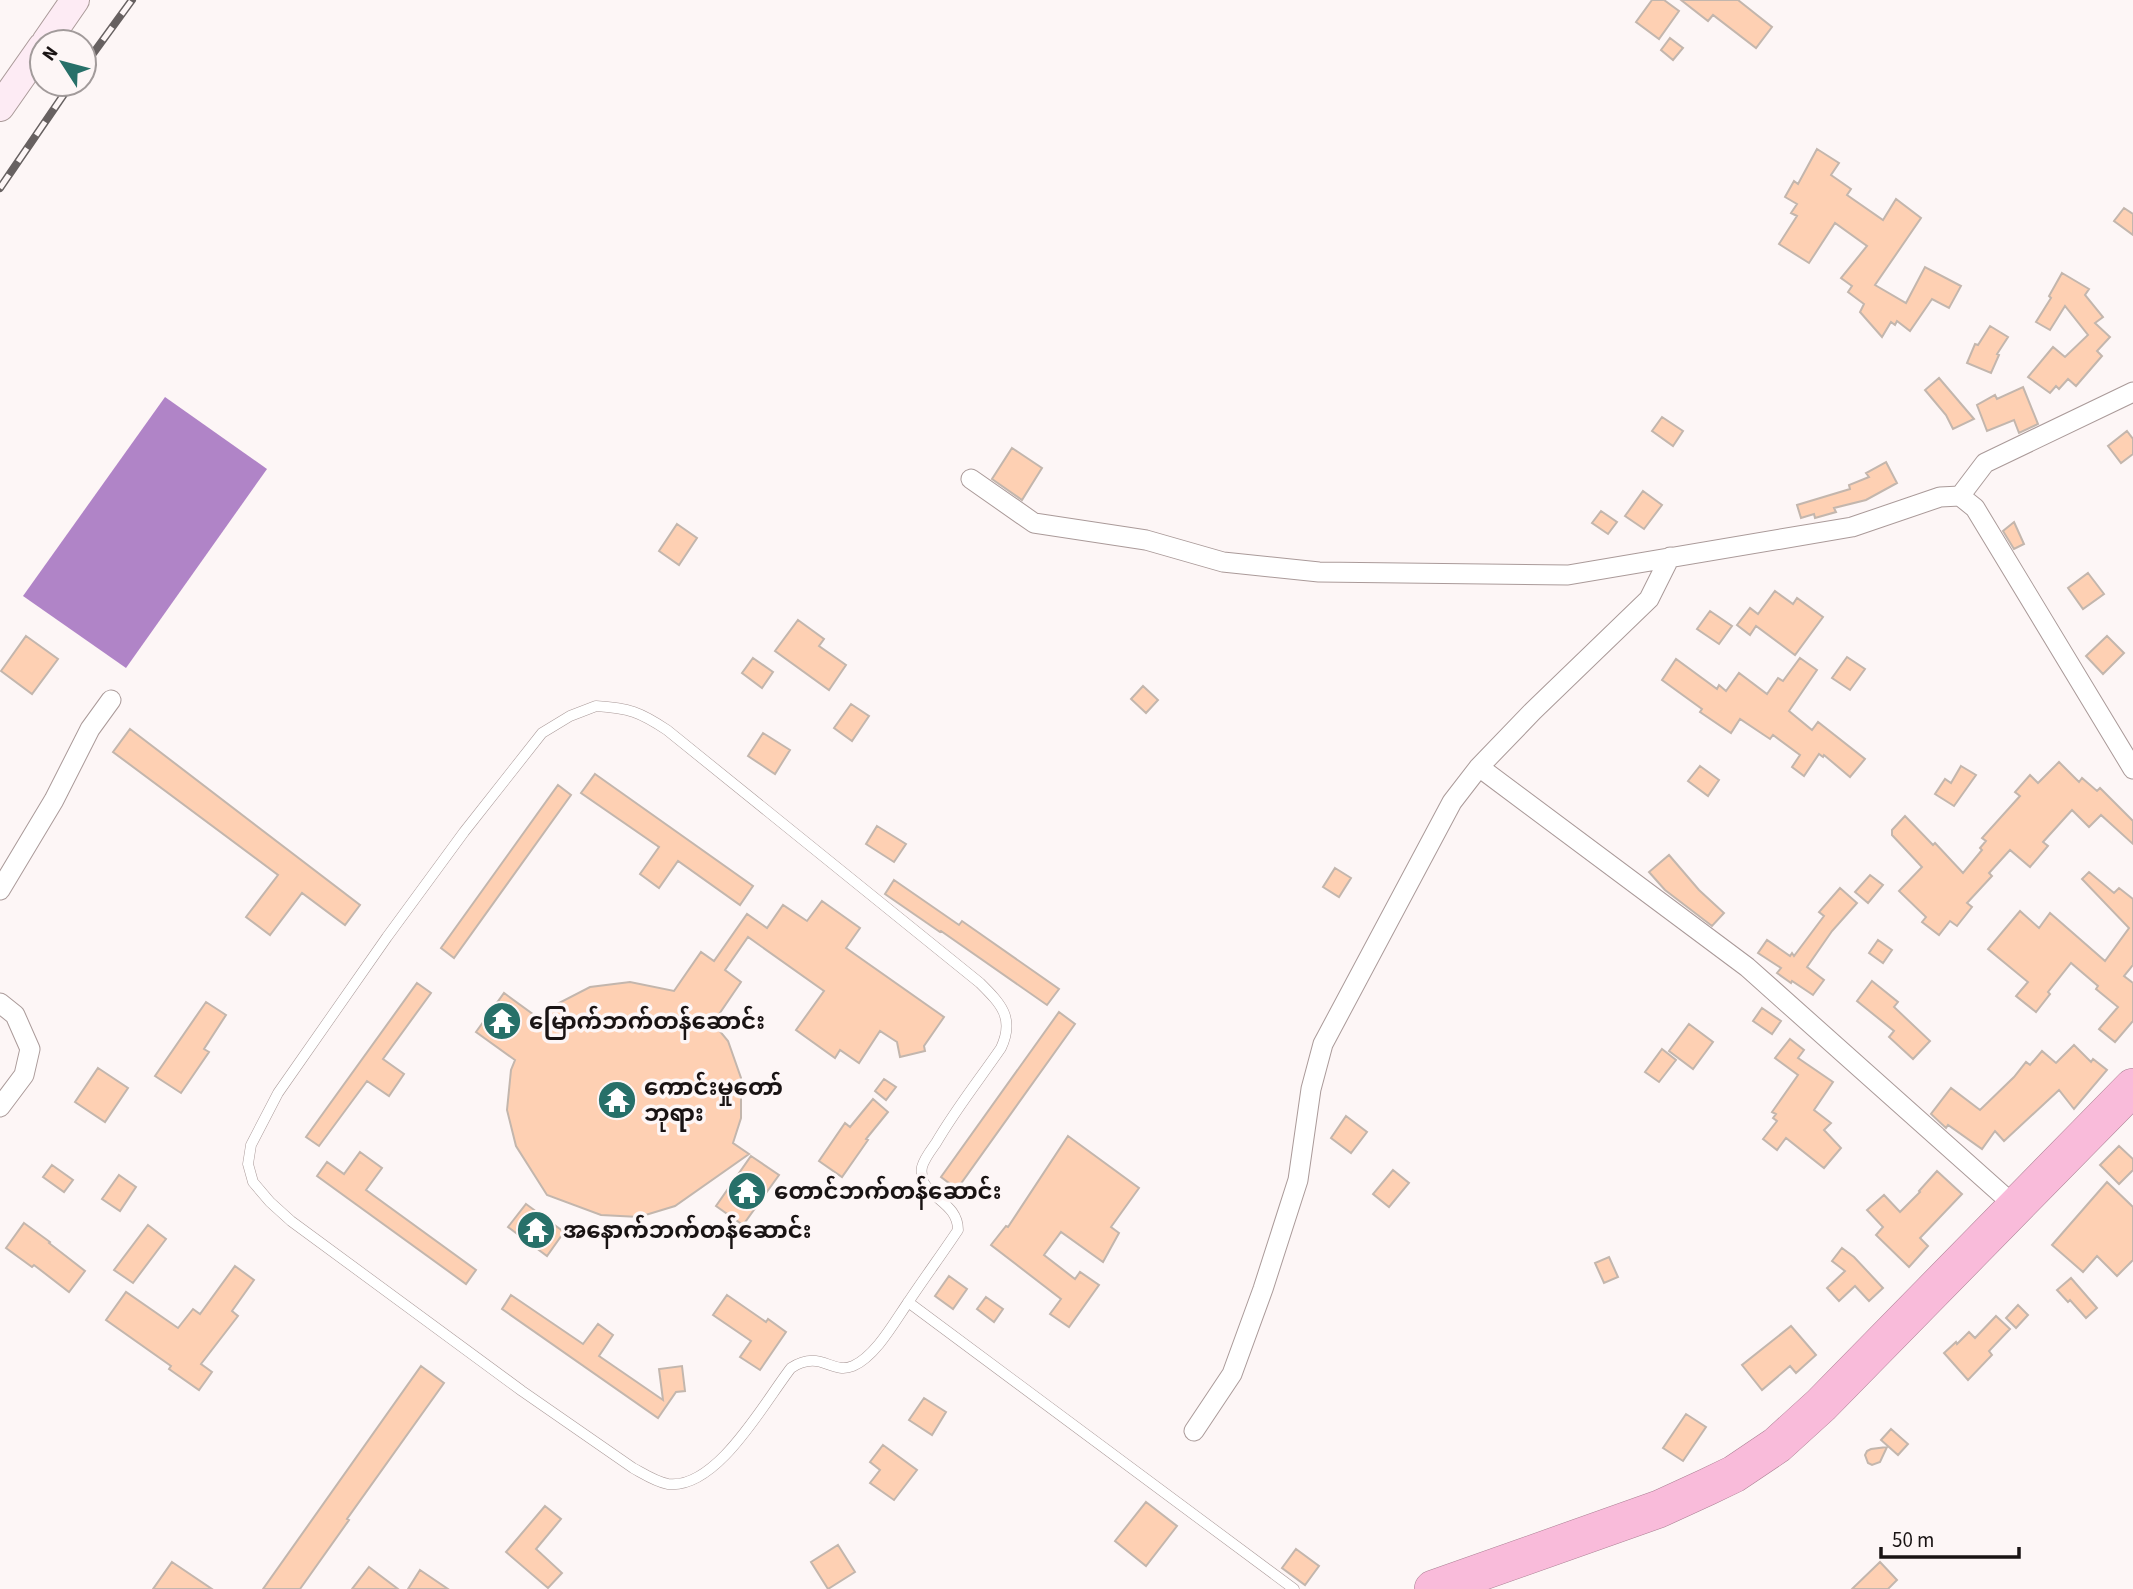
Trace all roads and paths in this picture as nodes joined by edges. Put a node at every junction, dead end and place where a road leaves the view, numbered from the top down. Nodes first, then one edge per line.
1 (75, 0) edge
2 (56, 28) edge
3 (28, 67) edge
4 (0, 107) edge
5 (2133, 393) edge
6 (971, 479) dead end
7 (1960, 496) junction
8 (1670, 557) junction
9 (111, 700) dead end
10 (1479, 767) junction
11 (2133, 769) edge
12 (0, 890) edge
13 (0, 1003) edge
14 (2133, 1087) edge
15 (0, 1107) edge
16 (2016, 1207) junction
17 (908, 1302) junction
18 (1194, 1431) dead end
19 (1294, 1589) edge
20 (1433, 1589) edge

1 - 2 street
3 - 4 street
5 - 7 street
6 - 8 street
7 - 8 street
7 - 11 street
8 - 10 street
9 - 12 street
10 - 16 street
10 - 18 street
13 - 15 street
14 - 16 highway
16 - 20 highway
17 - 17 lane
17 - 19 lane

